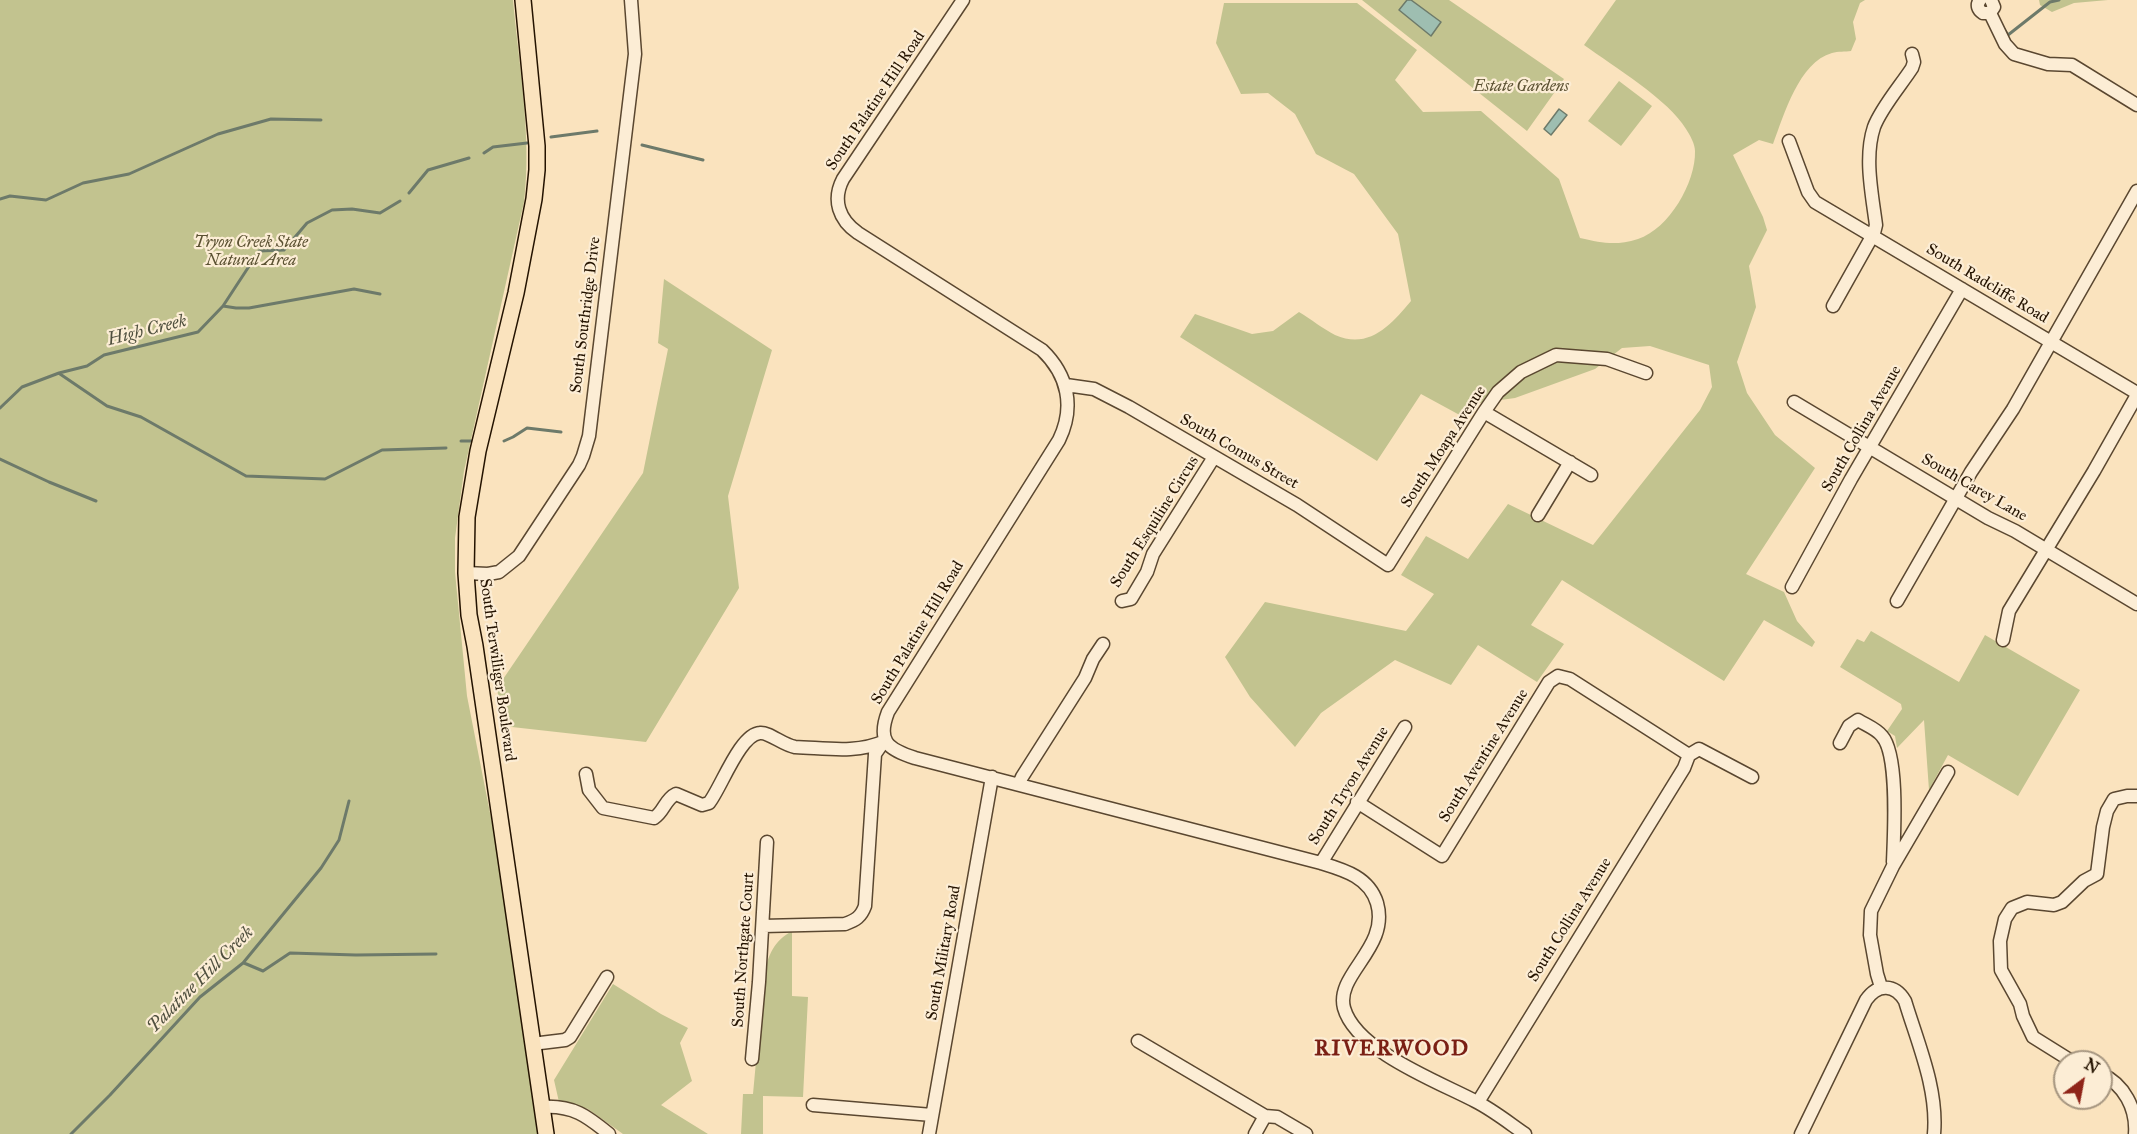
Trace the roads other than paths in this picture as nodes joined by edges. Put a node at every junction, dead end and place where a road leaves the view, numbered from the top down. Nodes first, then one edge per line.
1 (523, 0) edge
2 (631, 0) edge
3 (963, 0) edge
4 (1980, 0) edge
5 (1991, 6) edge
6 (1912, 54) dead end
7 (2137, 105) edge
8 (1789, 141) dead end
9 (2137, 191) edge
10 (1873, 236) junction
11 (1962, 288) junction
12 (1833, 306) dead end
13 (2051, 341) junction
14 (1646, 373) dead end
15 (1066, 385) junction
16 (2137, 394) edge
17 (1794, 402) dead end
18 (1484, 412) junction
19 (1871, 446) junction
20 (1214, 457) junction
21 (1570, 462) junction
22 (1591, 475) dead end
23 (1956, 498) junction
24 (1538, 515) dead end
25 (2046, 550) junction
26 (1388, 565) joint
27 (466, 573) junction
28 (1792, 587) dead end
29 (1122, 601) dead end
30 (1897, 601) dead end
31 (2137, 604) edge
32 (2003, 640) dead end
33 (1103, 644) dead end
34 (1405, 727) dead end
35 (885, 741) junction
36 (1840, 743) dead end
37 (1689, 754) junction
38 (1948, 772) dead end
39 (586, 774) dead end
40 (992, 777) junction
41 (1752, 777) dead end
42 (1019, 784) junction
43 (2137, 796) edge
44 (1357, 802) junction
45 (767, 842) dead end
46 (1321, 863) junction
47 (1893, 866) junction
48 (763, 926) junction
49 (608, 977) dead end
50 (1881, 987) junction
51 (1138, 1041) dead end
52 (532, 1044) junction
53 (2054, 1050) edge
54 (752, 1059) dead end
55 (2113, 1080) edge
56 (1478, 1102) junction
57 (813, 1104) dead end
58 (542, 1107) junction
59 (932, 1115) junction
60 (1265, 1116) junction
61 (546, 1134) edge
62 (609, 1134) edge
63 (929, 1134) edge
64 (1255, 1134) edge
65 (1306, 1134) edge
66 (1525, 1134) edge
67 (1801, 1134) edge
68 (1934, 1134) edge
69 (2135, 1134) edge

1 - 27 main road, South Terwilliger Boulevard
2 - 27 street, South Southridge Drive
3 - 15 street, South Palatine Hill Road
4 - 5 street
5 - 7 street
6 - 10 street
8 - 10 street, South Radcliffe Road
9 - 13 street, South Radcliffe Road
10 - 11 street, South Radcliffe Road
10 - 12 street
11 - 13 street, South Radcliffe Road
11 - 19 street, South Collina Avenue
13 - 16 street
13 - 23 street
14 - 18 street, South Moapa Avenue
15 - 20 street, South Comus Street
15 - 35 street, South Palatine Hill Road
16 - 25 street
17 - 19 street, South Carey Lane
18 - 21 street
18 - 26 street, South Moapa Avenue
19 - 23 street, South Carey Lane
19 - 28 street, South Collina Avenue
20 - 26 street, South Comus Street
20 - 29 street, South Esquiline Circus
21 - 22 street
21 - 24 street
23 - 25 street, South Carey Lane
23 - 30 street
25 - 31 street, South Carey Lane
25 - 32 street
27 - 52 main road, South Terwilliger Boulevard
33 - 42 street
34 - 44 street, South Tryon Avenue
35 - 39 street
35 - 40 street
35 - 48 street, South Palatine Hill Road
36 - 47 street
37 - 41 street
37 - 44 street, South Aventine Avenue
37 - 56 street, South Collina Avenue
38 - 47 street
40 - 42 street
40 - 59 street, South Military Road
42 - 46 street
43 - 53 street
44 - 46 street, South Tryon Avenue
45 - 48 street, South Northgate Court
46 - 56 street
47 - 50 street
48 - 54 street, South Northgate Court
49 - 52 street
50 - 67 street
50 - 68 street
51 - 60 street
52 - 58 main road, South Terwilliger Boulevard
55 - 69 street
56 - 66 street
57 - 59 street
58 - 61 main road, South Terwilliger Boulevard
58 - 62 street
59 - 63 street, South Military Road
60 - 64 street
60 - 65 street

